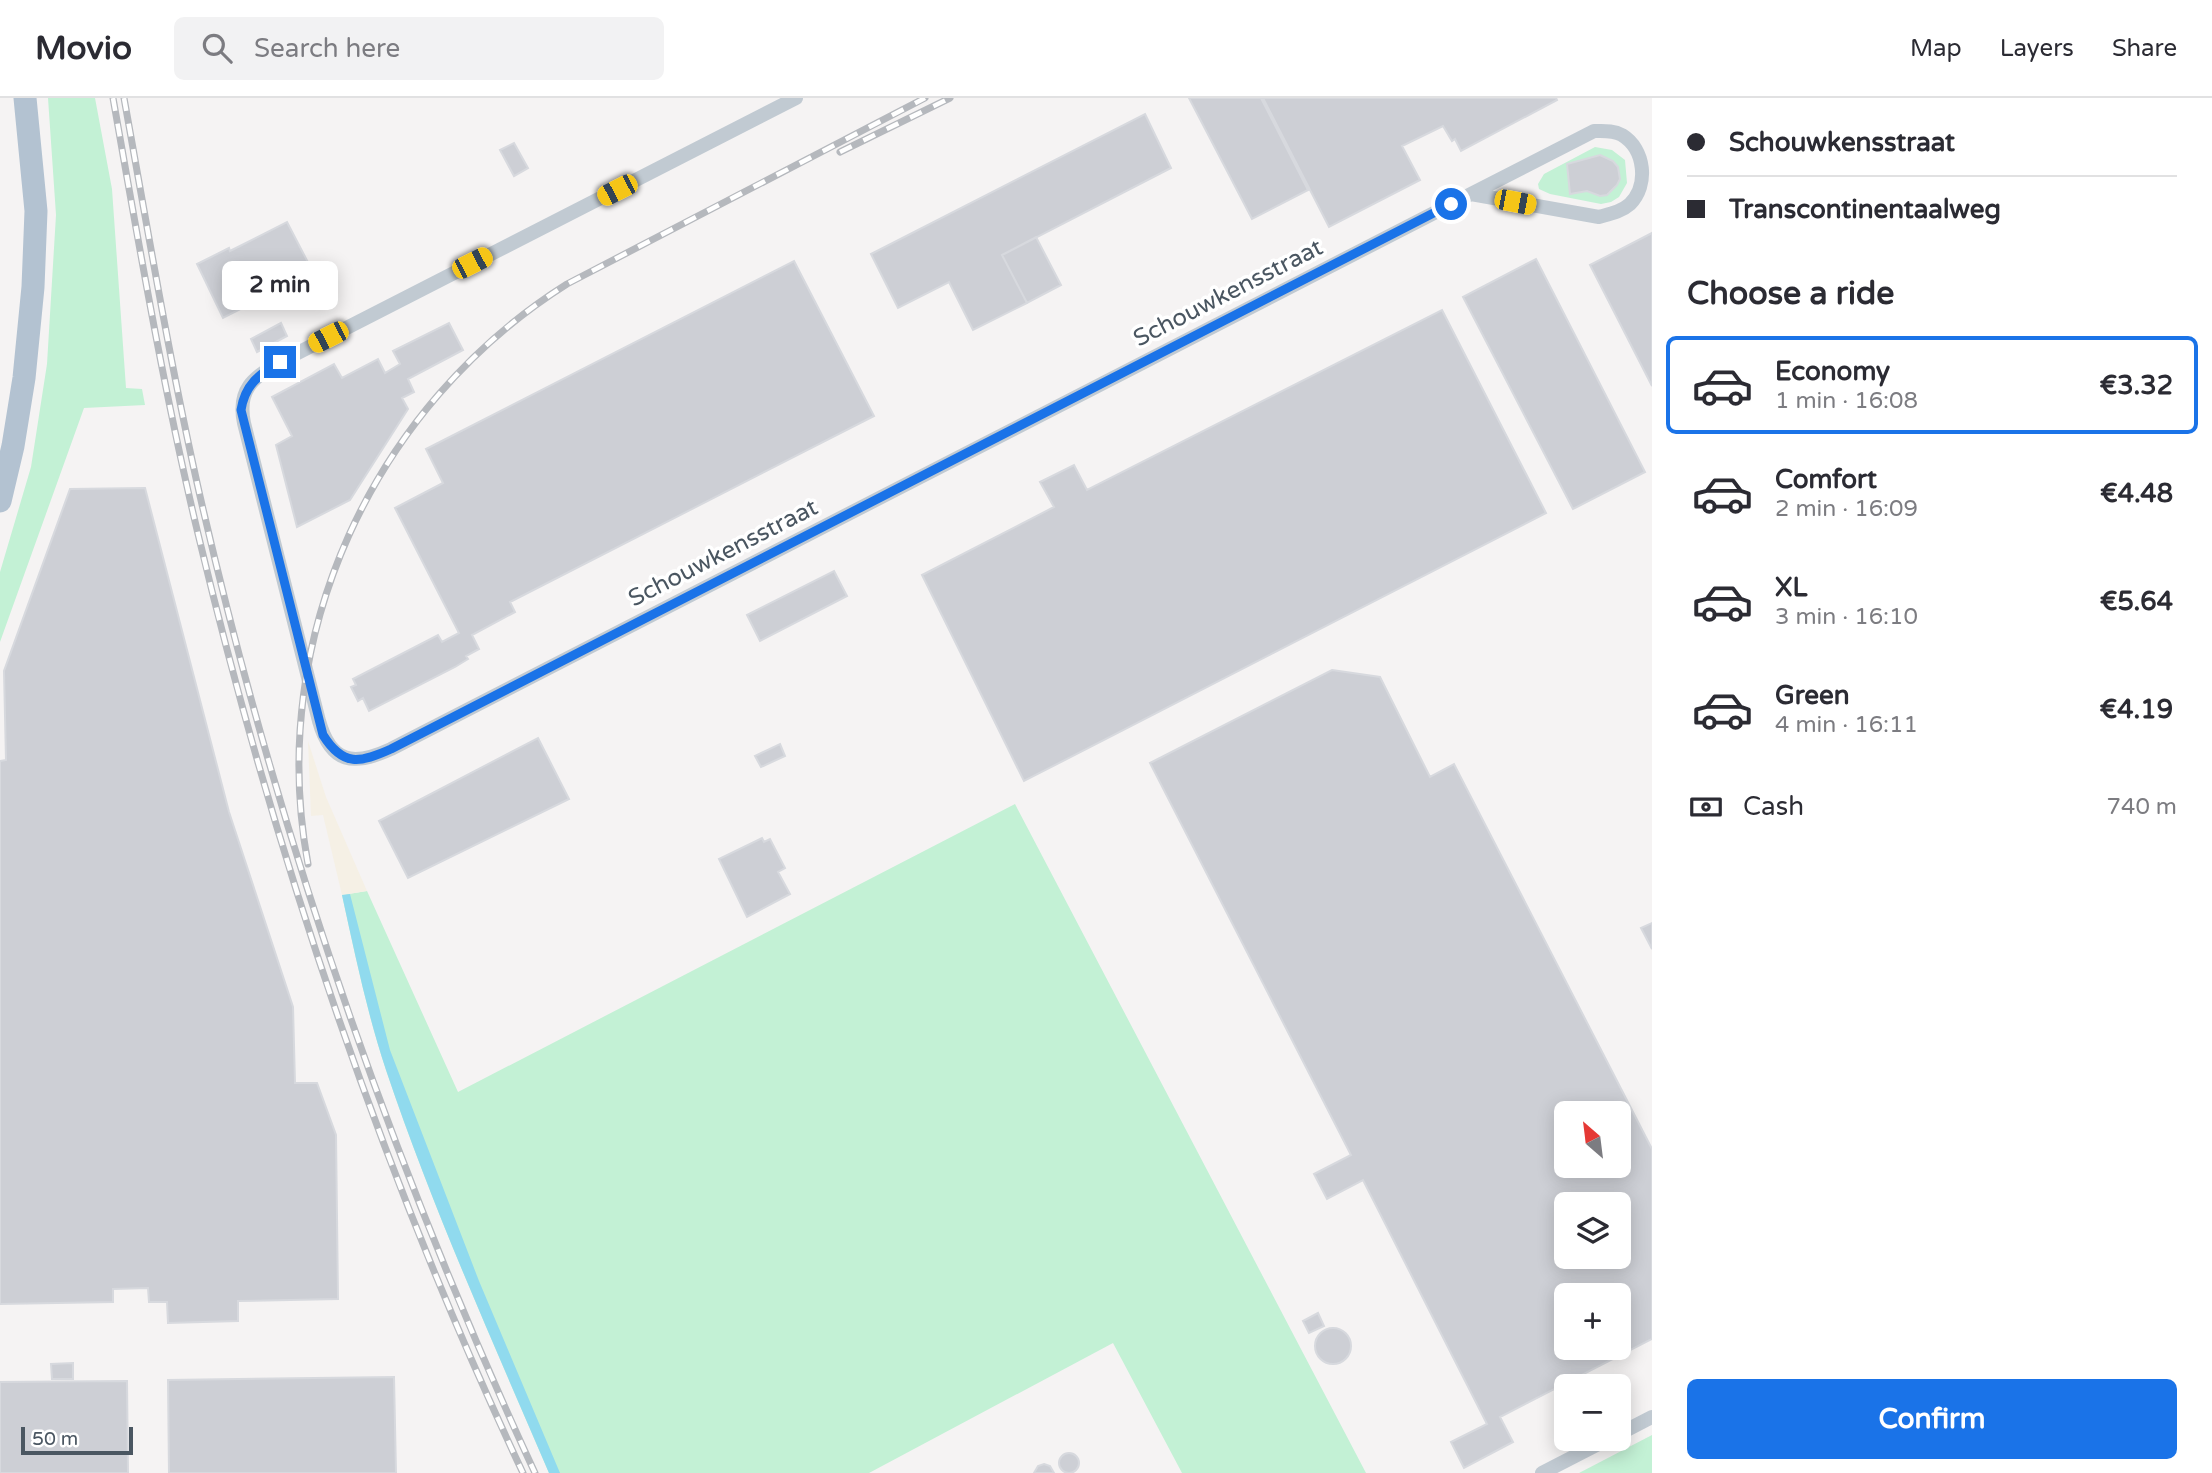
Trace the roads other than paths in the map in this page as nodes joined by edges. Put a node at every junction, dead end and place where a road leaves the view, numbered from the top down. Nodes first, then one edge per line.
1 (25, 98) edge
2 (788, 100) edge
3 (1471, 194) junction
4 (0, 501) edge
5 (1652, 1417) edge
6 (1631, 1428) edge
7 (1585, 1451) edge
8 (1542, 1473) edge

1 - 4 main road
2 - 3 street, Schouwkensstraat
3 - 3 street, Schouwkensstraat
5 - 6 street
7 - 8 street

